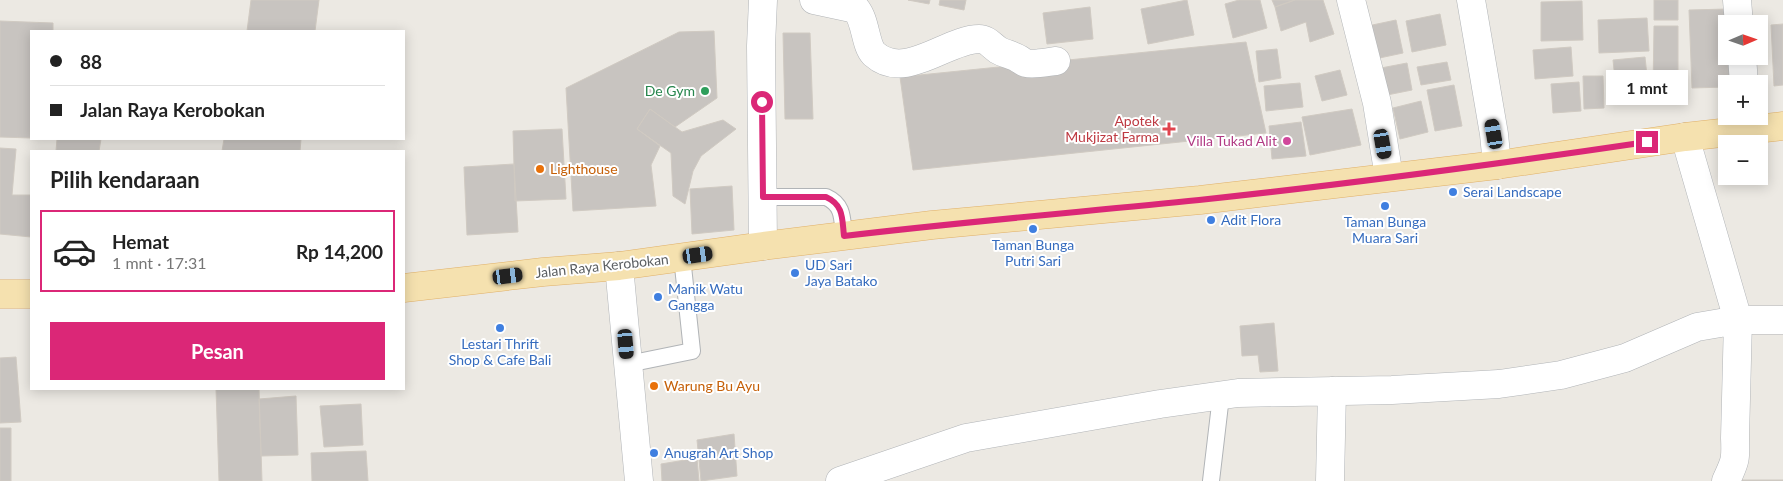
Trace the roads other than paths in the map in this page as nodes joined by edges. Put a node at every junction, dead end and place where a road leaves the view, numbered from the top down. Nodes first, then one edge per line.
1 (762, 0) edge
2 (814, 0) edge
3 (1351, 0) edge
4 (1471, 0) edge
5 (1737, 0) edge
6 (1738, 15) edge
7 (1056, 61) dead end
8 (1739, 125) edge
9 (1768, 125) edge
10 (1783, 126) edge
11 (1685, 137) junction
12 (1496, 165) junction
13 (1389, 178) junction
14 (763, 197) junction
15 (844, 236) junction
16 (763, 246) junction
17 (682, 257) junction
18 (619, 266) junction
19 (405, 288) edge
20 (0, 294) edge
21 (30, 294) edge
22 (1738, 320) junction
23 (1783, 320) edge
24 (628, 364) junction
25 (1332, 391) junction
26 (1221, 396) junction
27 (639, 481) edge
28 (840, 481) edge
29 (1210, 481) edge
30 (1330, 481) edge
31 (1726, 481) edge

1 - 14 street
2 - 7 street
3 - 13 street
4 - 12 street
5 - 6 street
8 - 11 main road, Jalan Raya Kerobokan
9 - 10 main road, Jalan Raya Kerobokan
11 - 12 main road, Jalan Raya Kerobokan
11 - 22 street
12 - 13 main road, Jalan Raya Kerobokan
13 - 15 main road, Jalan Raya Kerobokan
14 - 15 lane
14 - 16 street
15 - 16 main road, Jalan Raya Kerobokan
16 - 17 main road, Jalan Raya Kerobokan
17 - 18 main road, Jalan Raya Kerobokan
17 - 24 lane
18 - 19 main road, Jalan Raya Kerobokan
18 - 24 street
20 - 21 main road
22 - 23 street
22 - 25 street
22 - 31 street
24 - 27 street
25 - 26 street
25 - 30 street
26 - 28 street
26 - 29 lane

